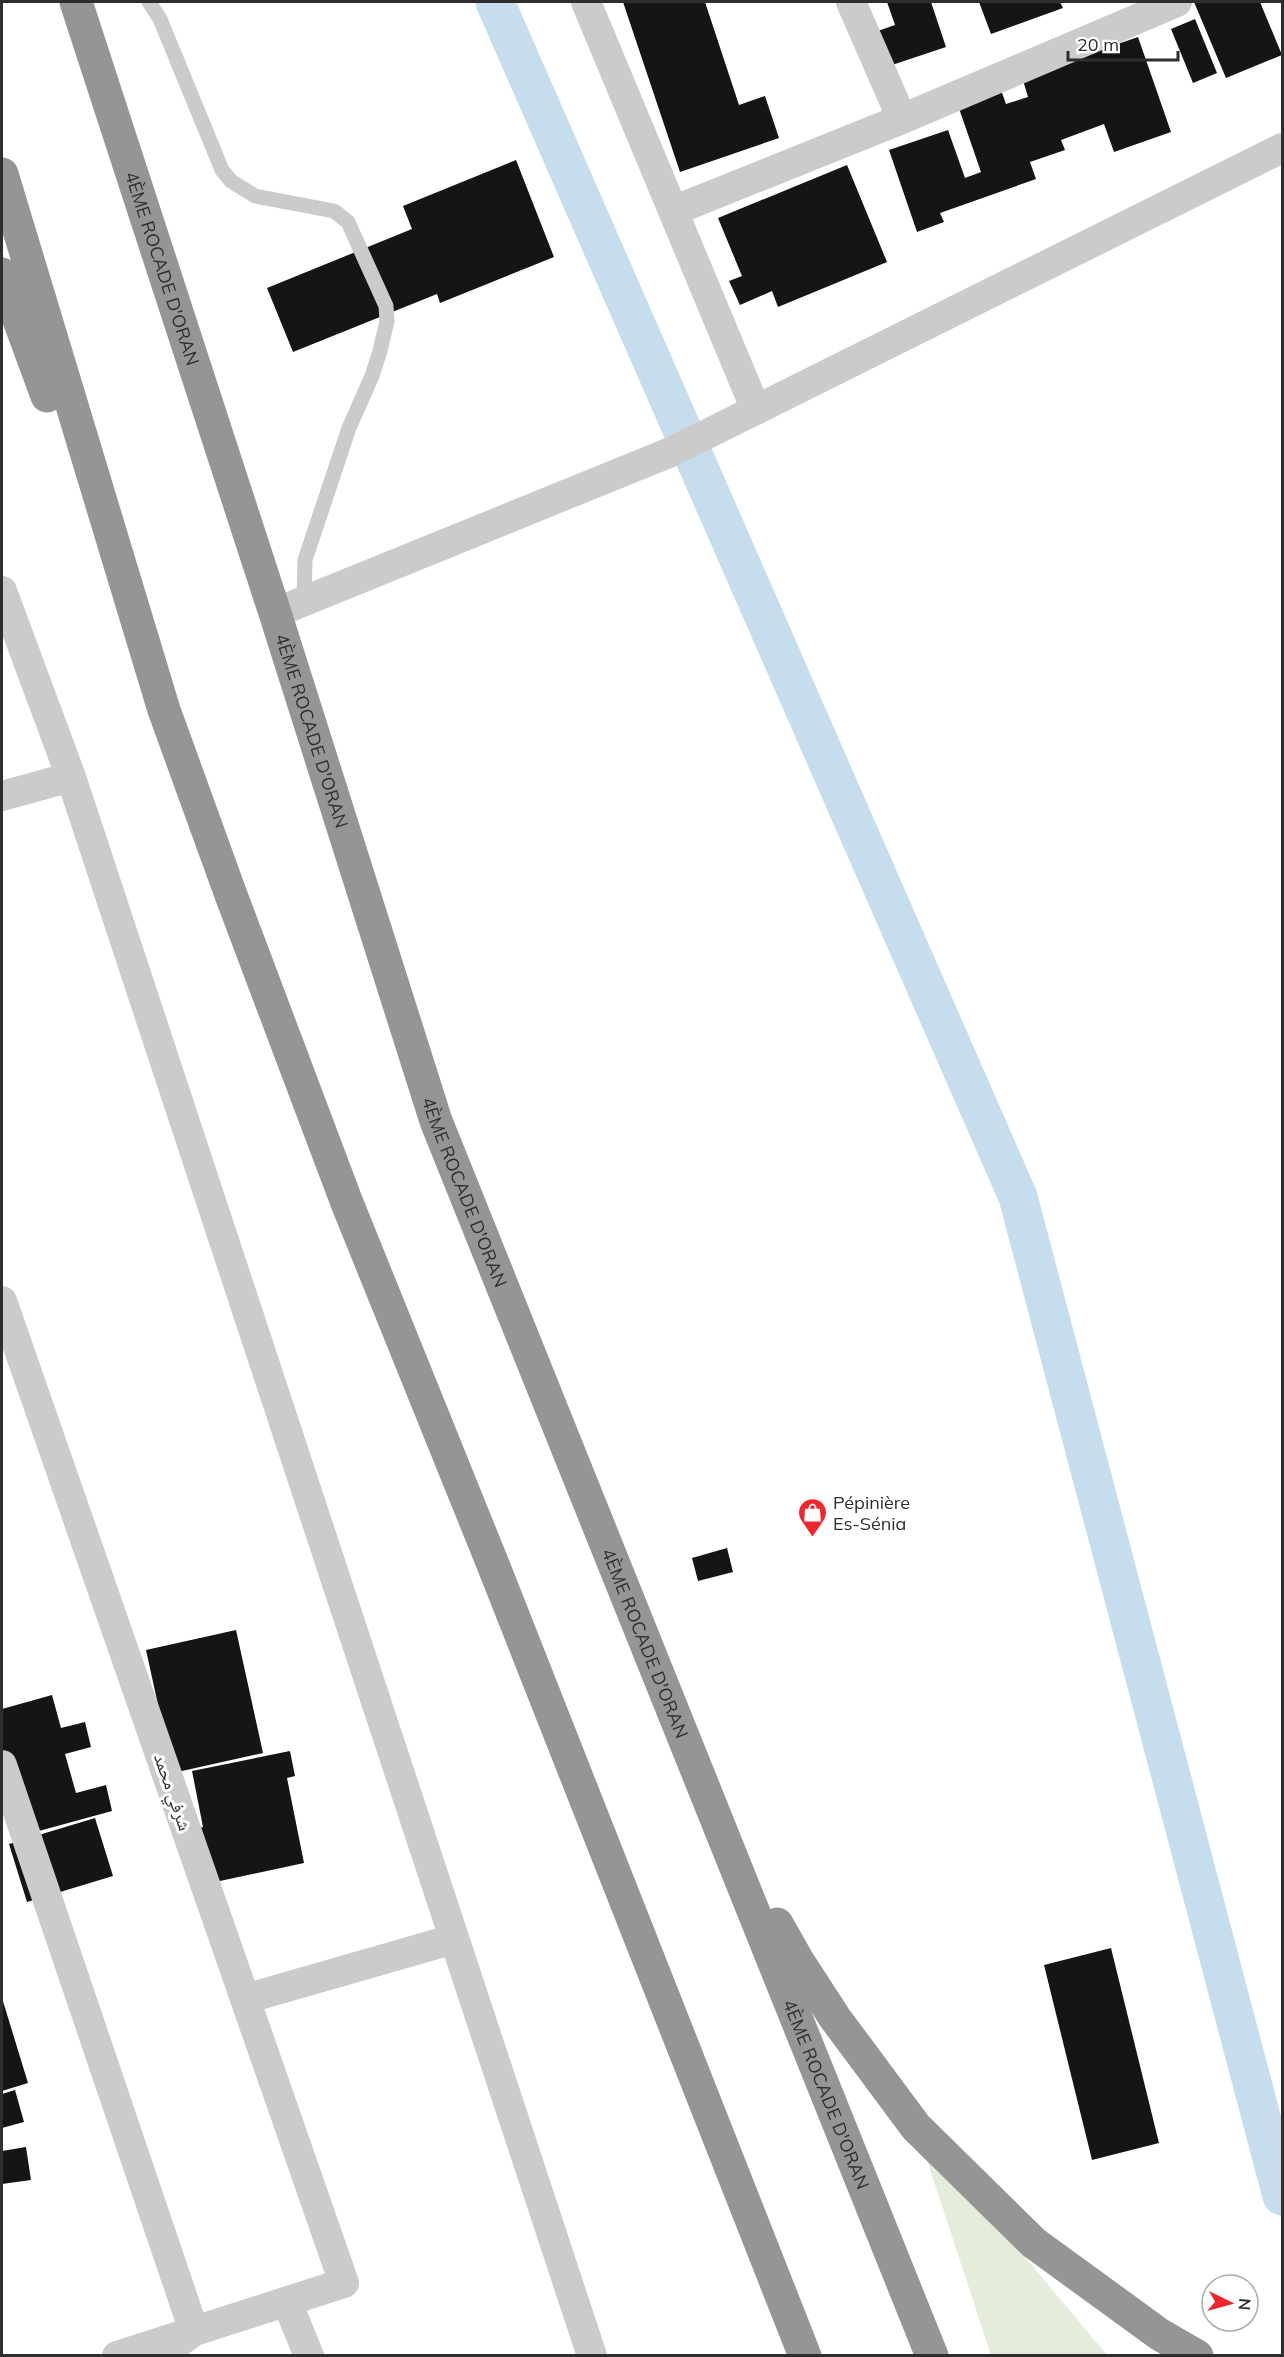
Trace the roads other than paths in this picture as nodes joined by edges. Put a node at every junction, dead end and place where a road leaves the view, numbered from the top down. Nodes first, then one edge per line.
1 (76, 2) edge
2 (149, 2) edge
3 (586, 2) edge
4 (851, 2) edge
5 (1177, 2) edge
6 (1127, 11) edge
7 (902, 119) junction
8 (1282, 148) edge
9 (2, 174) edge
10 (673, 211) junction
11 (2, 274) edge
12 (756, 410) junction
13 (2, 591) edge
14 (304, 599) junction
15 (275, 612) junction
16 (164, 710) junction
17 (70, 777) junction
18 (2, 796) edge
19 (2, 1301) edge
20 (2, 1765) edge
21 (716, 1815) junction
22 (454, 1939) junction
23 (245, 1999) junction
24 (287, 2301) junction
25 (194, 2331) junction
26 (117, 2355) edge
27 (161, 2355) edge
28 (309, 2355) edge
29 (592, 2355) edge
30 (805, 2355) edge
31 (932, 2355) edge
32 (1197, 2355) edge

1 - 15 highway, 4ÈME ROCADE D'ORAN
2 - 14 lane
3 - 10 street
4 - 7 street
5 - 6 street
6 - 7 street
7 - 10 street
8 - 12 street
9 - 16 highway
10 - 12 street
11 - 16 highway
12 - 14 street
13 - 17 street
14 - 15 street
15 - 21 highway, 4ÈME ROCADE D'ORAN
16 - 30 highway
17 - 18 street
17 - 22 street
19 - 23 street, شرفي محمد
20 - 25 street
21 - 31 highway, 4ÈME ROCADE D'ORAN
21 - 32 highway
22 - 23 street
22 - 29 street
23 - 24 street, شرفي محمد
24 - 25 street
24 - 28 street
25 - 26 street
25 - 27 street

